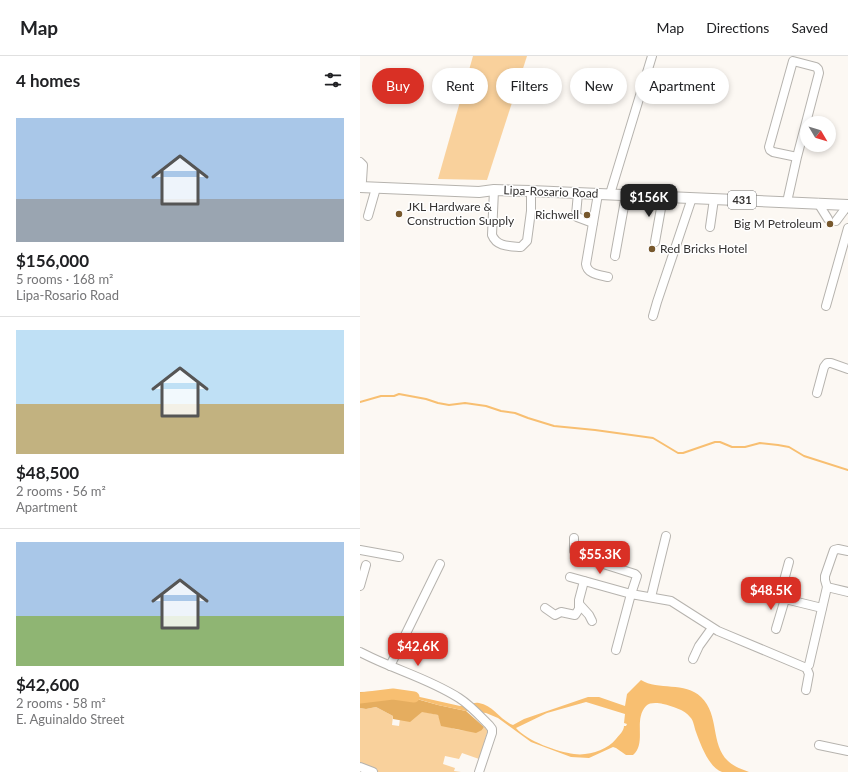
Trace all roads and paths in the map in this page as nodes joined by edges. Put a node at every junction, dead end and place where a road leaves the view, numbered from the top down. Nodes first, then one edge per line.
1 (652, 56) edge
2 (797, 157) junction
3 (360, 162) edge
4 (361, 183) edge
5 (376, 188) junction
6 (494, 190) junction
7 (531, 191) junction
8 (578, 193) junction
9 (598, 194) junction
10 (610, 194) junction
11 (626, 195) junction
12 (663, 197) junction
13 (692, 198) junction
14 (714, 199) junction
15 (787, 202) junction
16 (818, 203) junction
17 (848, 205) edge
18 (368, 216) dead end
19 (593, 223) junction
20 (710, 227) dead end
21 (848, 228) edge
22 (654, 242) dead end
23 (615, 256) dead end
24 (608, 277) dead end
25 (826, 306) dead end
26 (653, 316) dead end
27 (848, 370) edge
28 (817, 394) dead end
29 (666, 536) dead end
30 (574, 538) dead end
31 (360, 550) edge
32 (848, 551) edge
33 (399, 557) dead end
34 (789, 562) dead end
35 (440, 564) dead end
36 (366, 565) dead end
37 (570, 577) dead end
38 (584, 581) junction
39 (360, 586) edge
40 (827, 587) junction
41 (848, 592) edge
42 (631, 594) junction
43 (651, 597) junction
44 (785, 599) junction
45 (580, 605) junction
46 (545, 608) dead end
47 (822, 608) junction
48 (592, 622) dead end
49 (712, 628) junction
50 (776, 629) dead end
51 (616, 650) dead end
52 (360, 652) edge
53 (693, 659) dead end
54 (390, 666) junction
55 (806, 667) junction
56 (806, 690) dead end
57 (819, 745) dead end
58 (848, 751) edge
59 (360, 767) edge
60 (373, 772) edge
61 (479, 772) edge

1 - 10 street
2 - 2 street
2 - 15 street
3 - 4 street
4 - 5 main road, Lipa-Rosario Road
4 - 6 main road, Lipa-Rosario Road
5 - 6 main road, Lipa-Rosario Road
5 - 18 street
6 - 7 main road, Lipa-Rosario Road / 431
6 - 7 street
7 - 8 main road, Lipa-Rosario Road / 431
8 - 9 main road, Lipa-Rosario Road / 431
8 - 19 street
9 - 10 main road, Lipa-Rosario Road / 431
9 - 19 street
10 - 11 main road, Lipa-Rosario Road / 431
11 - 12 main road, Lipa-Rosario Road / 431
11 - 23 street
12 - 13 main road, Lipa-Rosario Road / 431
12 - 22 street
13 - 14 main road, Lipa-Rosario Road / 431
13 - 26 street
14 - 15 main road, Lipa-Rosario Road / 431
14 - 20 street
15 - 16 main road, Lipa-Rosario Road / 431
16 - 17 main road, Lipa-Rosario Road / 431
16 - 17 street
19 - 24 street
21 - 25 street
27 - 28 street
29 - 43 street
30 - 42 street
31 - 33 street
32 - 40 street
34 - 44 street
35 - 54 street
36 - 39 street
37 - 38 street
38 - 42 street
38 - 45 street
40 - 41 street
40 - 47 street
42 - 43 street
42 - 51 street
43 - 49 street
44 - 47 street
44 - 50 street
45 - 46 street
45 - 48 street
47 - 55 street
49 - 53 street
49 - 55 street
52 - 54 street
54 - 61 street
55 - 56 street
57 - 58 street
59 - 60 street

